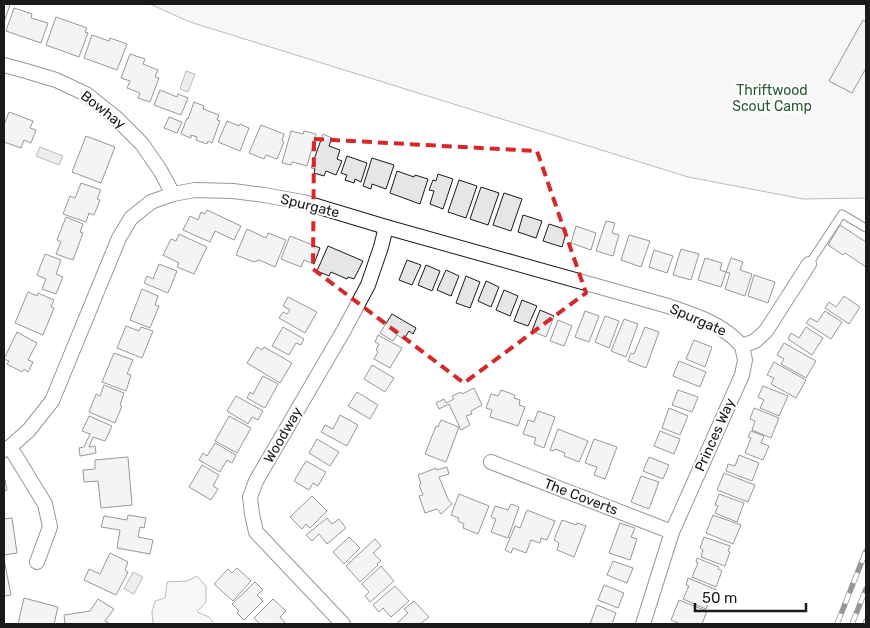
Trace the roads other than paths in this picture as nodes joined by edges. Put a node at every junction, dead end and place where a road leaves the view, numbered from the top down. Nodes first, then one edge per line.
1 (4, 65) edge
2 (173, 194) junction
3 (386, 227) junction
4 (866, 228) edge
5 (809, 264) joint
6 (742, 346) junction
7 (7, 449) edge
8 (491, 462) dead end
9 (672, 532) junction
10 (37, 562) dead end
11 (343, 624) edge
12 (643, 624) edge

1 - 2 street, Bowhay
2 - 3 street, Spurgate
2 - 7 street, Spurgate
3 - 6 street, Spurgate
3 - 11 street, Woodway
4 - 5 lane
5 - 6 street
6 - 9 street, Princes Way
7 - 10 street
8 - 9 street, The Coverts
9 - 12 street, Princes Way

